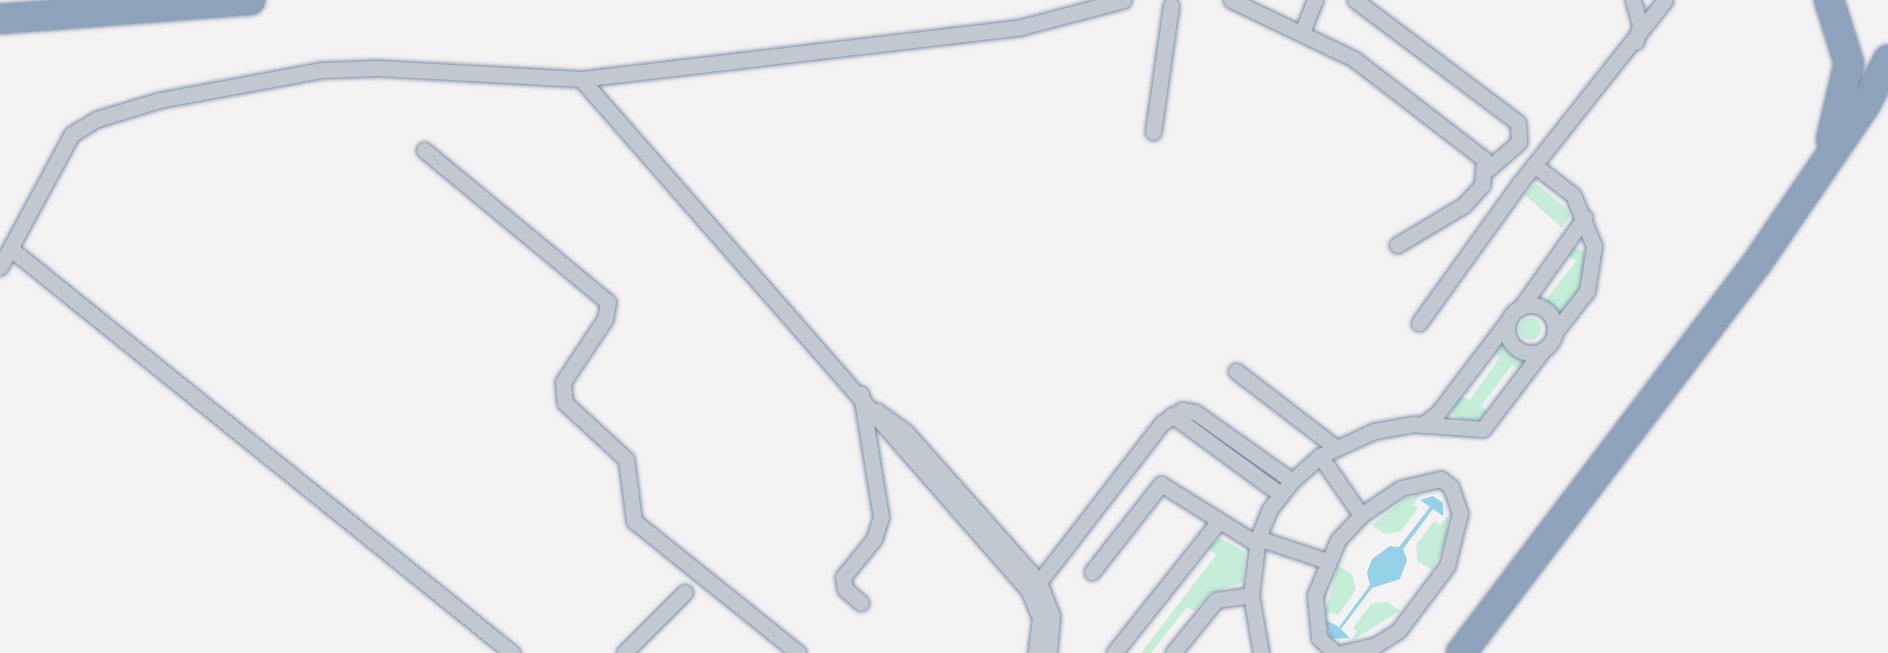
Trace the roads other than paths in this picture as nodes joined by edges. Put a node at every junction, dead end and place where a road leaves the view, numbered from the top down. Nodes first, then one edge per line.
1 (250, 0) edge
2 (1124, 0) edge
3 (1231, 0) edge
4 (1315, 0) edge
5 (1355, 0) edge
6 (1633, 0) edge
7 (1665, 0) edge
8 (1829, 0) edge
9 (1170, 2) edge
10 (0, 19) edge
11 (1302, 32) junction
12 (1636, 42) junction
13 (1888, 60) edge
14 (581, 79) junction
15 (1153, 132) dead end
16 (424, 150) dead end
17 (1534, 165) junction
18 (1488, 169) junction
19 (1810, 186) junction
20 (1585, 217) junction
21 (1397, 245) dead end
22 (11, 249) junction
23 (0, 267) edge
24 (1521, 307) junction
25 (1507, 322) junction
26 (1419, 323) dead end
27 (1555, 332) junction
28 (1543, 350) junction
29 (1236, 371) dead end
30 (860, 393) junction
31 (877, 411) junction
32 (1172, 415) junction
33 (1422, 425) junction
34 (1335, 447) junction
35 (1320, 456) junction
36 (1292, 481) junction
37 (1280, 494) junction
38 (1361, 515) junction
39 (1219, 521) junction
40 (1257, 541) junction
41 (1327, 561) junction
42 (1092, 572) dead end
43 (1039, 582) junction
44 (685, 592) dead end
45 (1251, 595) junction
46 (861, 603) dead end
47 (1258, 651) edge
48 (512, 653) edge
49 (624, 653) edge
50 (798, 653) edge
51 (1036, 653) edge
52 (1049, 653) edge
53 (1114, 653) edge
54 (1173, 653) edge
55 (1335, 653) edge
56 (1341, 653) edge
57 (1461, 653) edge

1 - 10 highway
2 - 14 street
3 - 11 street
4 - 11 street
5 - 18 street
6 - 12 street
7 - 12 street
8 - 19 highway
9 - 15 street
11 - 18 street
12 - 17 street
13 - 19 highway
14 - 22 street
14 - 30 street
16 - 50 street
17 - 20 street
17 - 26 street
18 - 21 street
19 - 57 highway
20 - 24 street
20 - 27 street
22 - 23 street
22 - 48 street
24 - 25 street
24 - 27 street
25 - 28 street
25 - 33 street
27 - 28 street
28 - 33 street
29 - 34 street
30 - 31 street
30 - 46 street
31 - 43 street
31 - 51 street
32 - 36 street
32 - 37 street
32 - 43 street
33 - 34 street
34 - 35 street
35 - 36 street
35 - 38 street
36 - 37 street
37 - 40 street
38 - 41 street
38 - 56 street
39 - 40 street
39 - 42 street
39 - 53 street
40 - 41 street
40 - 45 street
41 - 55 street
43 - 52 street
44 - 49 street
45 - 47 street
45 - 54 street

